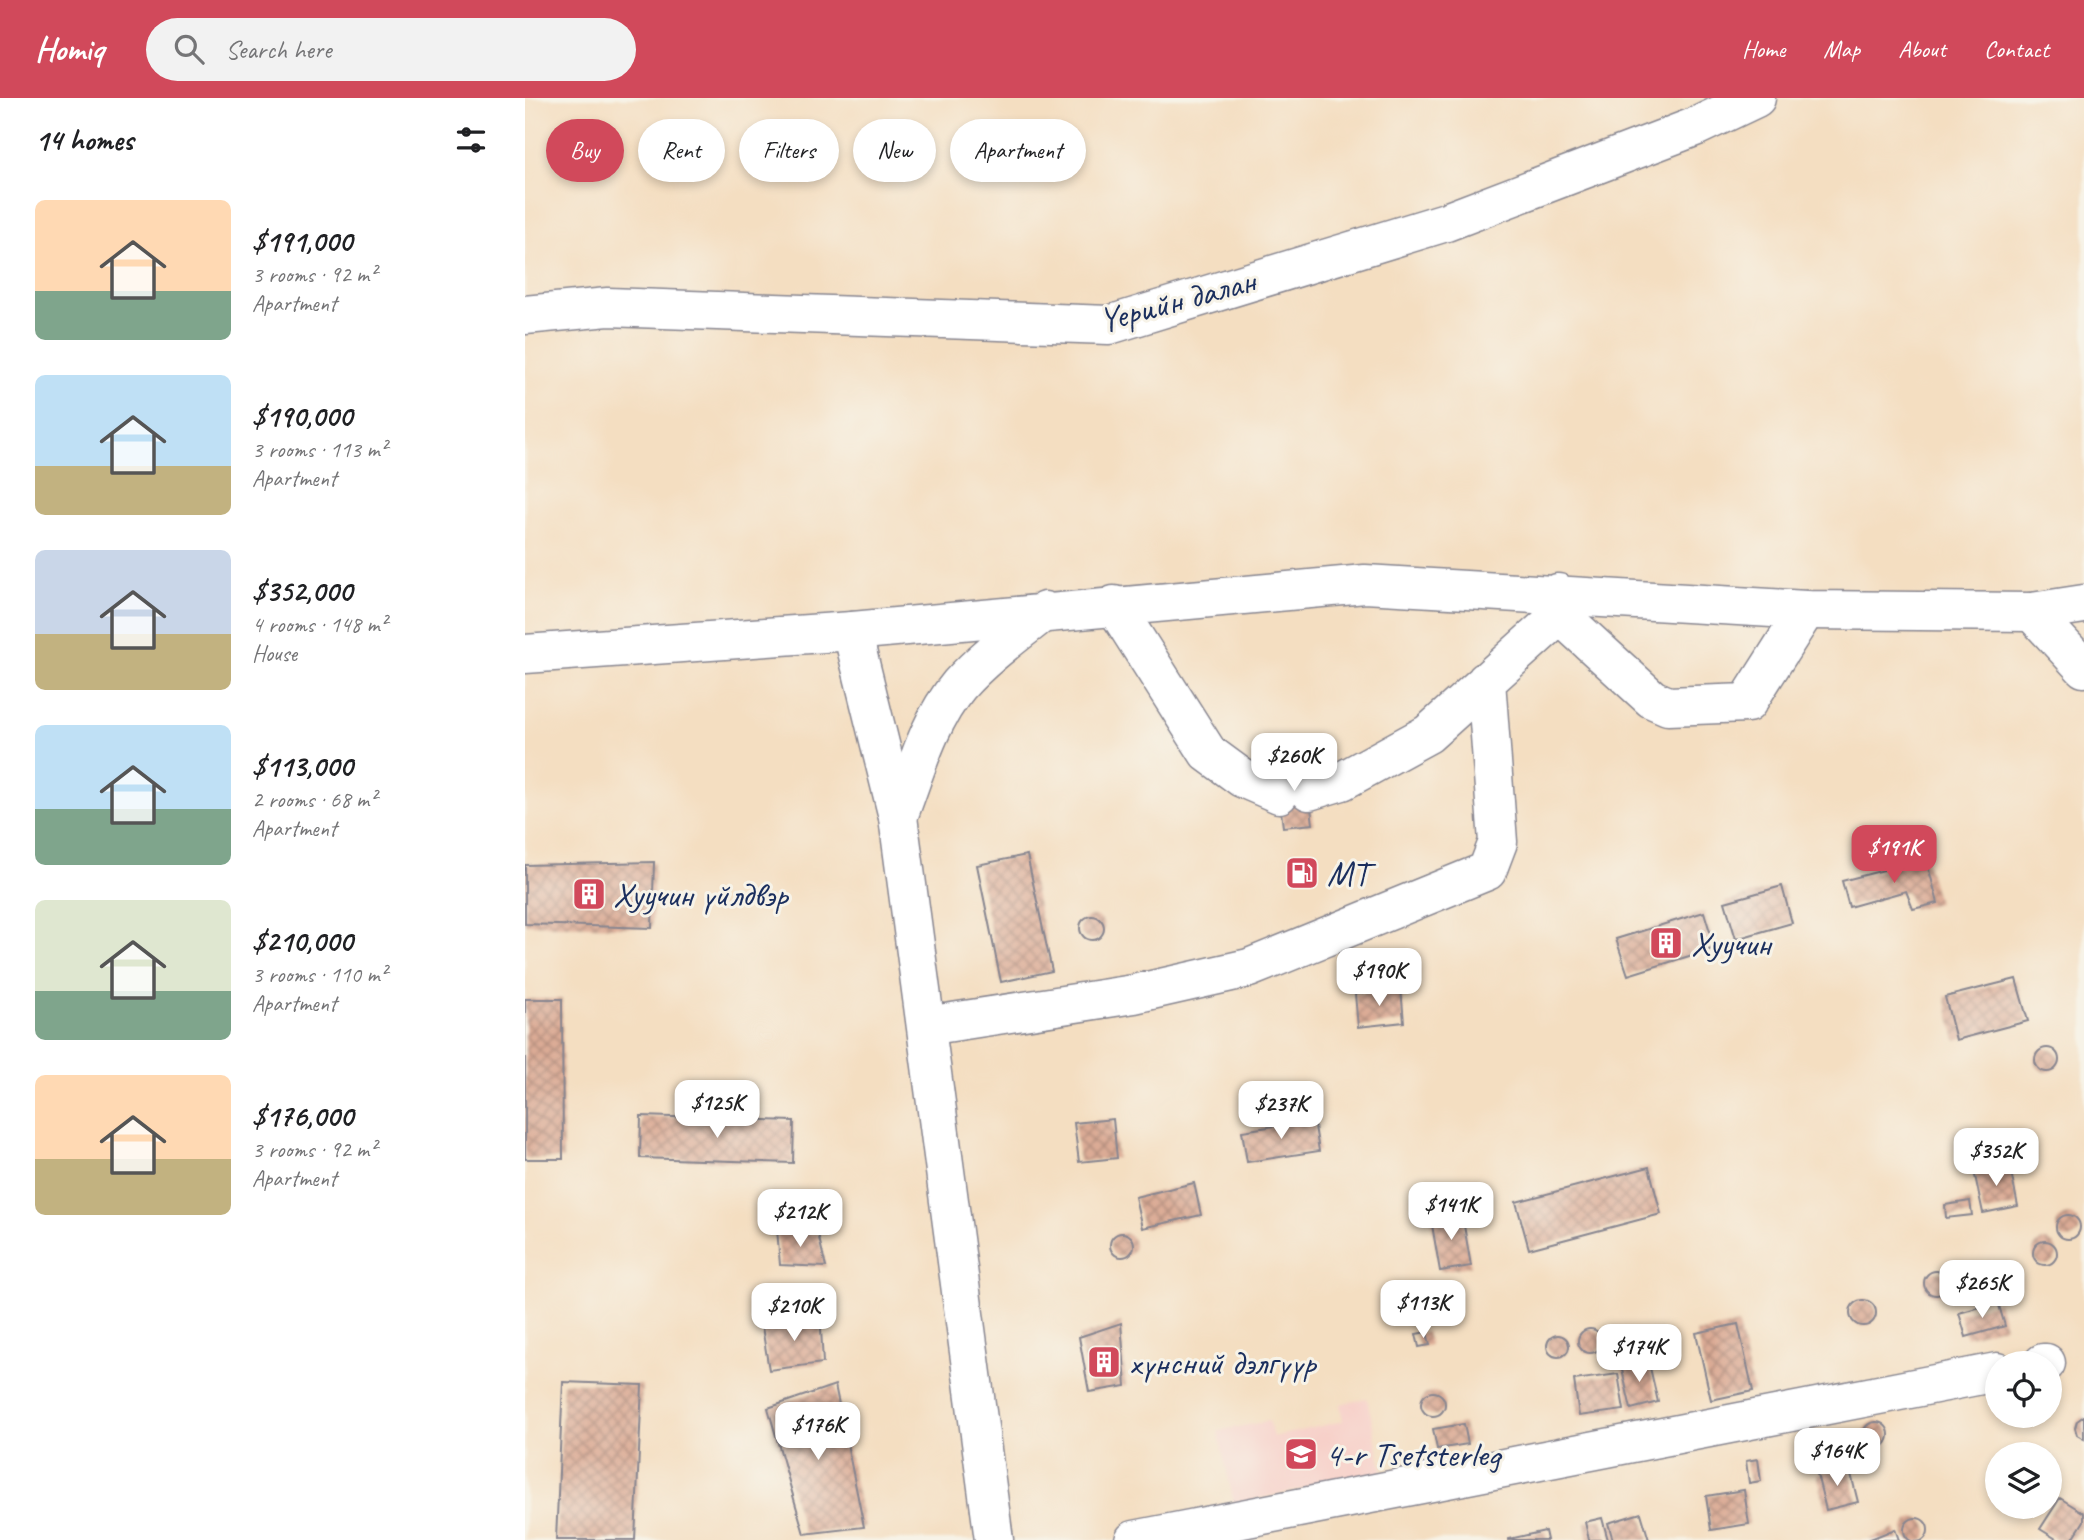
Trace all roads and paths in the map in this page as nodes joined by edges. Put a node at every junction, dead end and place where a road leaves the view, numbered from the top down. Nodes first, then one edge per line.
1 (1756, 98) edge
2 (525, 315) edge
3 (1559, 604) junction
4 (2084, 604) edge
5 (1114, 605) junction
6 (1806, 610) junction
7 (1045, 611) junction
8 (2032, 612) junction
9 (852, 631) junction
10 (525, 654) edge
11 (2084, 667) edge
12 (1486, 681) junction
13 (898, 817) junction
14 (926, 1026) junction
15 (1985, 1374) edge
16 (994, 1540) edge
17 (1135, 1540) edge

1 - 2 main road, Үерийн далан
3 - 5 main road
3 - 6 main road
3 - 6 main road
3 - 12 main road
4 - 8 main road
5 - 7 main road
5 - 12 main road
6 - 8 main road
7 - 9 main road
7 - 13 main road
8 - 11 main road
9 - 10 main road
9 - 13 main road
12 - 14 main road
13 - 14 main road
14 - 16 main road
15 - 17 main road

